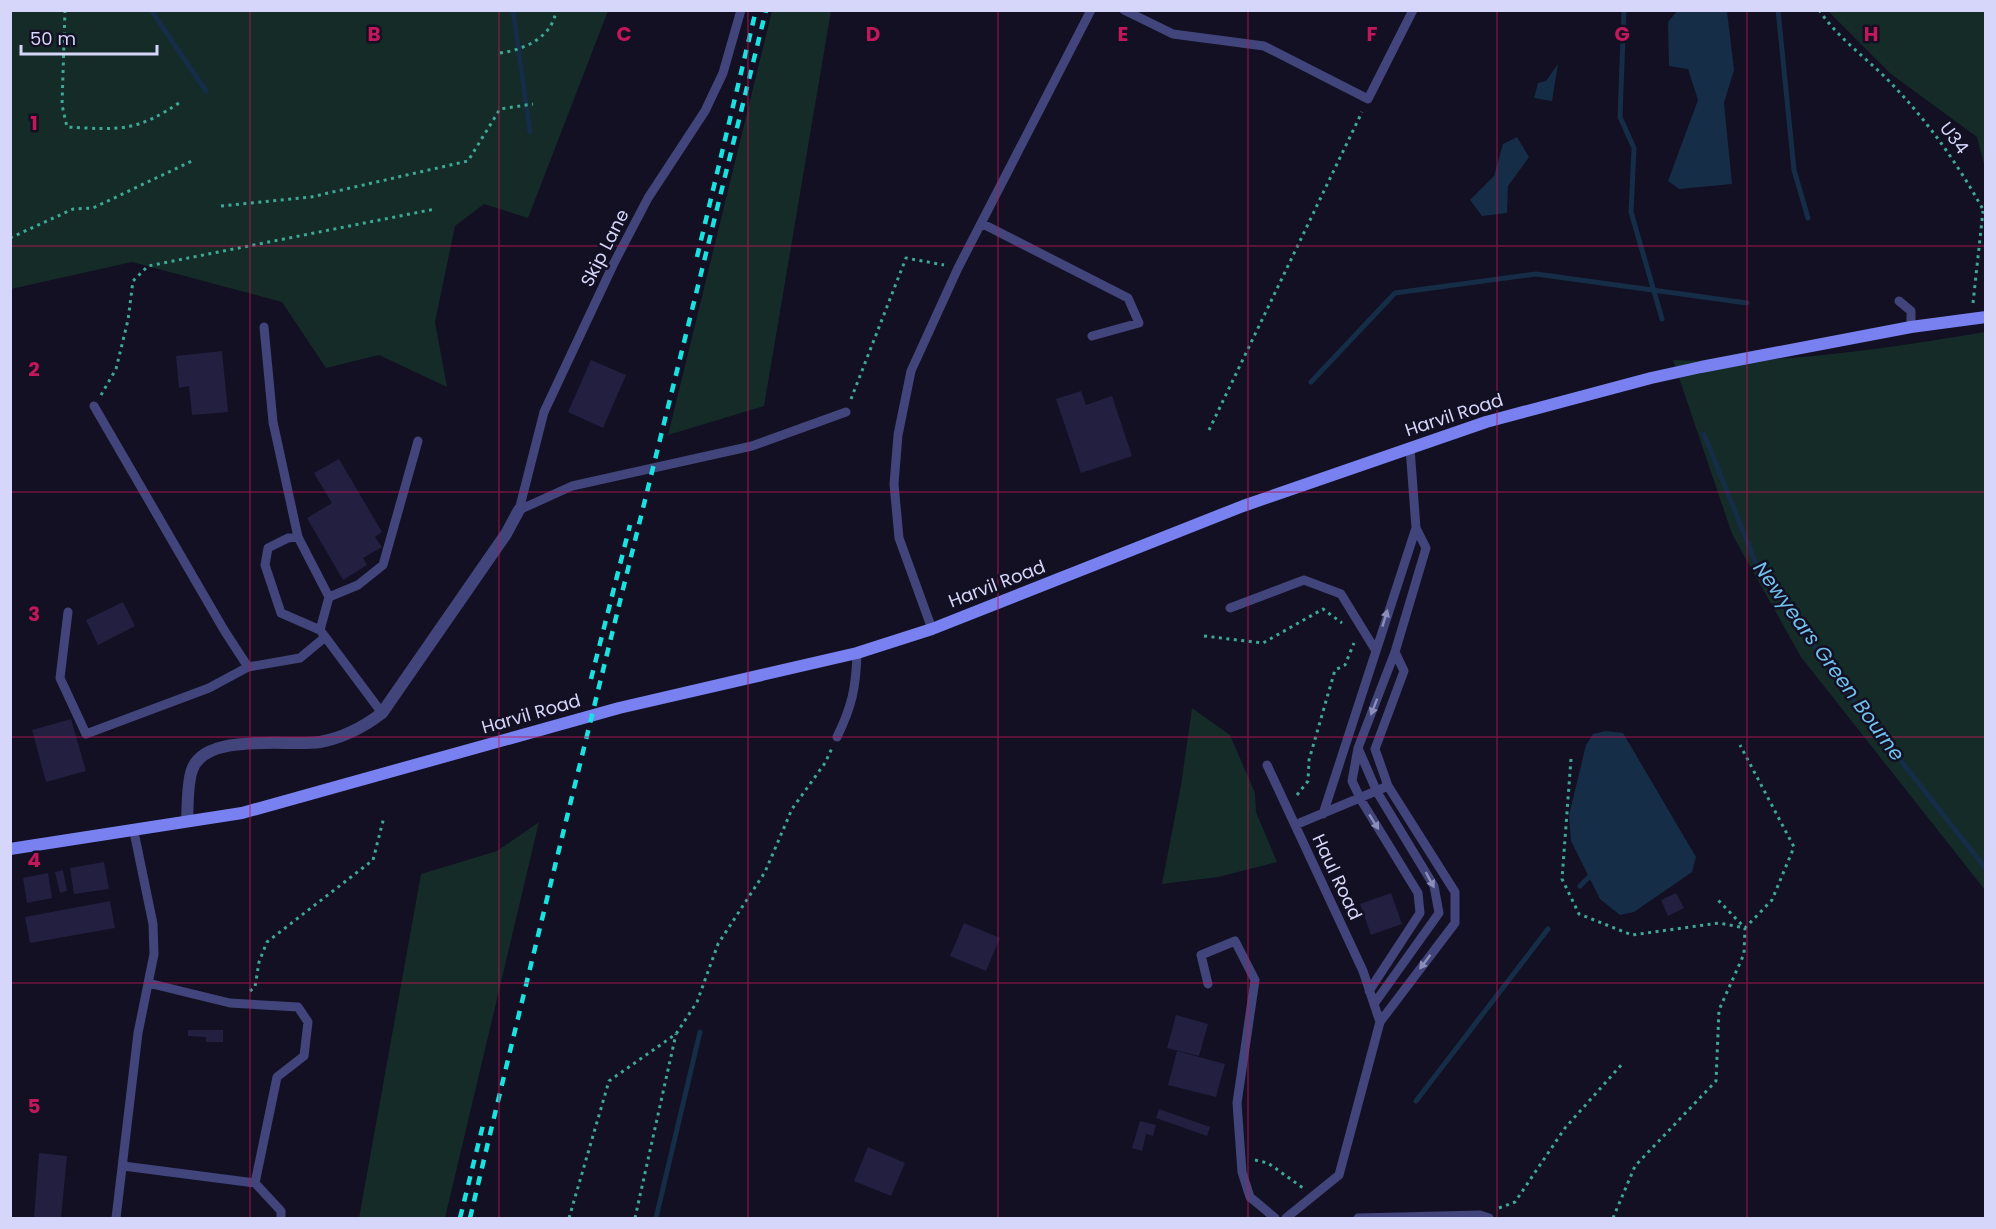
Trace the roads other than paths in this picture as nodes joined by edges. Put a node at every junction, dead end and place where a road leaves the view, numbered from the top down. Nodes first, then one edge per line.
1 (741, 10) edge
2 (1090, 10) edge
3 (1124, 10) edge
4 (1413, 10) edge
5 (983, 224) junction
6 (1899, 301) dead end
7 (1986, 317) edge
8 (264, 327) dead end
9 (1911, 327) junction
10 (1092, 336) dead end
11 (94, 406) road end
12 (846, 412) road end
13 (418, 441) dead end
14 (1410, 448) junction
15 (519, 510) junction
16 (1416, 528) junction
17 (298, 537) junction
18 (329, 597) junction
19 (1230, 608) dead end
20 (68, 612) dead end
21 (932, 629) junction
22 (322, 634) junction
23 (1376, 651) junction
24 (1395, 652) junction
25 (856, 653) junction
26 (248, 667) junction
27 (382, 713) junction
28 (837, 738) road end
29 (1358, 748) junction
30 (1267, 765) dead end
31 (1388, 786) junction
32 (1377, 792) junction
33 (1361, 800) junction
34 (1323, 814) junction
35 (187, 820) junction
36 (1295, 825) junction
37 (134, 832) junction
38 (10, 849) edge
39 (148, 983) junction
40 (1208, 984) dead end
41 (1370, 991) junction
42 (1374, 1004) junction
43 (1380, 1022) junction
44 (123, 1166) junction
45 (255, 1183) junction
46 (1484, 1217) edge
47 (116, 1218) edge
48 (281, 1218) edge
49 (1275, 1218) edge
50 (1286, 1218) edge
51 (1358, 1218) edge

1 - 15 lane, Skip Lane
2 - 5 lane
3 - 4 lane
5 - 10 lane
5 - 21 lane
6 - 9 lane
7 - 9 street, Harvil Road
8 - 17 lane
9 - 14 street, Harvil Road
11 - 26 lane
12 - 15 lane
13 - 18 lane
14 - 16 lane
14 - 21 street, Harvil Road
15 - 27 street
23 -> 16 lane
16 - 24 lane
17 - 18 lane
17 - 22 lane
18 - 22 lane
19 - 23 lane
20 - 26 lane
21 - 25 street, Harvil Road
22 - 26 lane
22 - 27 lane
23 - 34 lane
24 -> 29 lane
24 - 31 lane
25 - 28 lane
25 - 35 street, Harvil Road
27 - 35 street
29 - 32 lane
29 - 33 lane
30 - 36 lane
31 - 32 lane, Haul Road
31 -> 43 lane
32 - 33 lane, Haul Road
32 -> 42 lane
33 - 34 lane, Haul Road
33 -> 41 lane
34 - 36 lane, Haul Road
35 - 37 street, Harvil Road
36 - 41 lane, Haul Road
37 - 38 street, Harvil Road
37 - 39 lane
39 - 44 lane
39 - 45 lane
40 - 49 lane
41 - 42 lane, Haul Road
42 - 43 lane, Haul Road
43 - 50 lane
44 - 45 lane
44 - 47 lane
45 - 48 lane
46 - 51 lane

